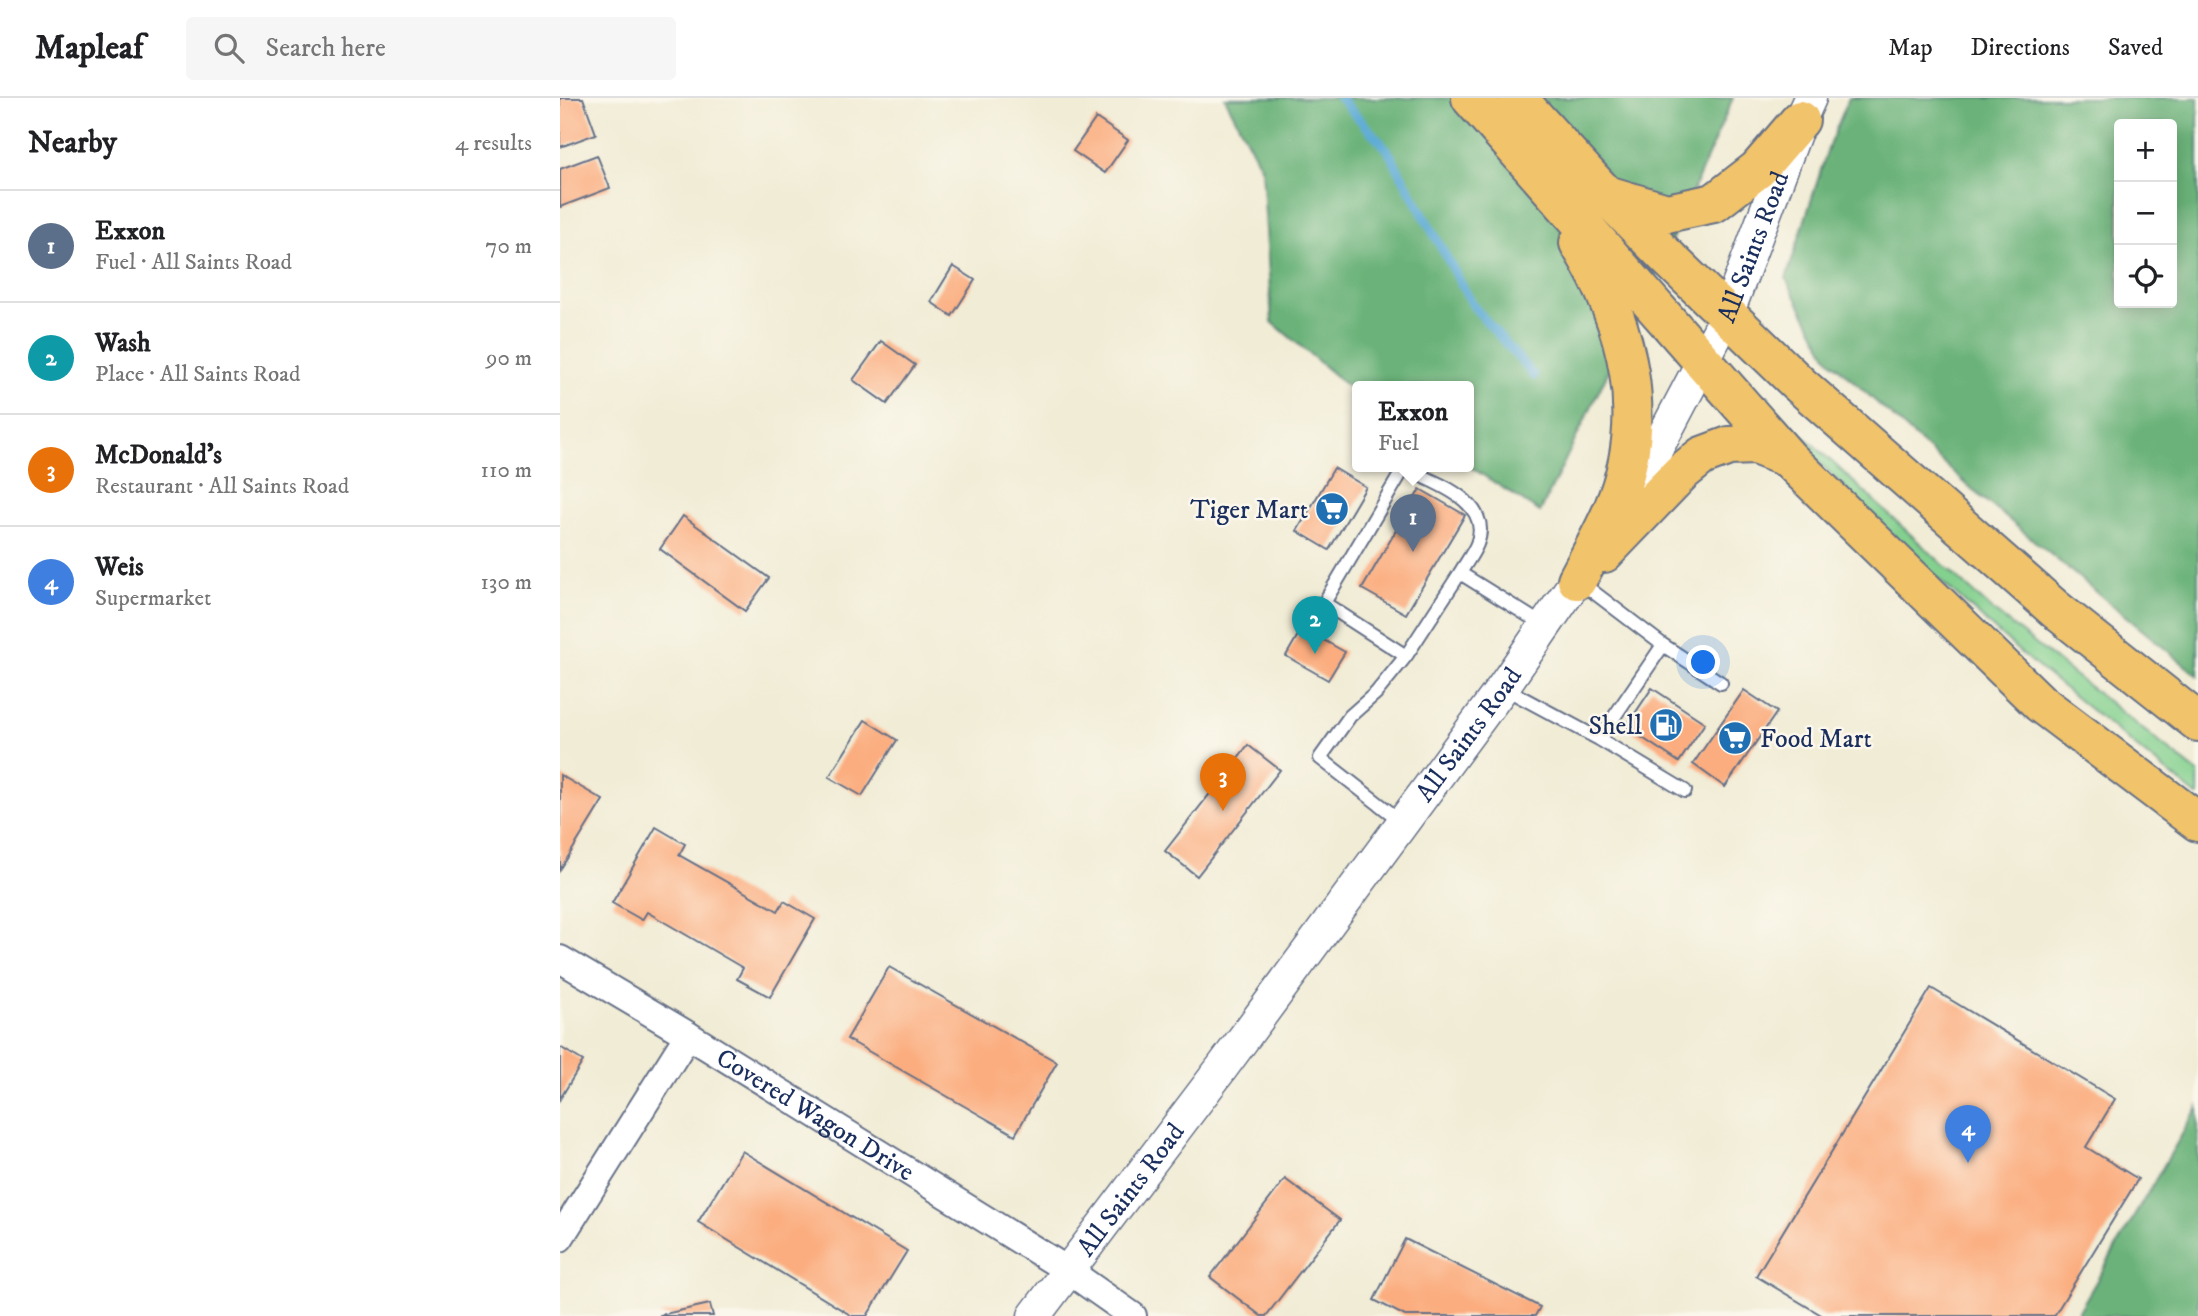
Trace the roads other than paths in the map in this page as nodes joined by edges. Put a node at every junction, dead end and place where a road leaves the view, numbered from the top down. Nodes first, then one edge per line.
1 (1471, 98) edge
2 (1517, 98) edge
3 (1805, 109) edge
4 (1605, 194) junction
5 (1727, 315) junction
6 (1702, 362) junction
7 (1788, 458) junction
8 (1402, 472) edge
9 (1412, 472) edge
10 (1460, 573) junction
11 (1577, 580) junction
12 (1546, 626) junction
13 (1663, 645) junction
14 (1406, 656) junction
15 (1721, 683) dead end
16 (1503, 687) junction
17 (2198, 722) edge
18 (1599, 739) junction
19 (1685, 791) dead end
20 (1403, 822) junction
21 (2198, 822) edge
22 (560, 958) edge
23 (688, 1035) junction
24 (560, 1238) edge
25 (1069, 1270) junction
26 (1034, 1316) edge
27 (1133, 1316) edge

1 - 6 main road
1 - 11 main road
2 - 4 main road
3 - 4 main road
3 - 5 street, All Saints Road
4 - 5 main road
5 - 6 street, All Saints Road
5 - 17 main road
6 - 7 main road
6 - 11 street, All Saints Road
7 - 11 main road
7 - 21 main road
8 - 14 lane
9 - 10 lane
10 - 12 lane
10 - 14 lane
11 - 12 street, All Saints Road
11 - 13 lane
12 - 16 street, All Saints Road
13 - 15 lane
13 - 18 lane
14 - 20 lane
16 - 18 lane
16 - 20 street, All Saints Road
18 - 19 lane
20 - 25 street, All Saints Road
22 - 23 street, Covered Wagon Drive
23 - 24 street
23 - 25 street, Covered Wagon Drive
25 - 26 street, All Saints Road
25 - 27 street, Covered Wagon Drive

